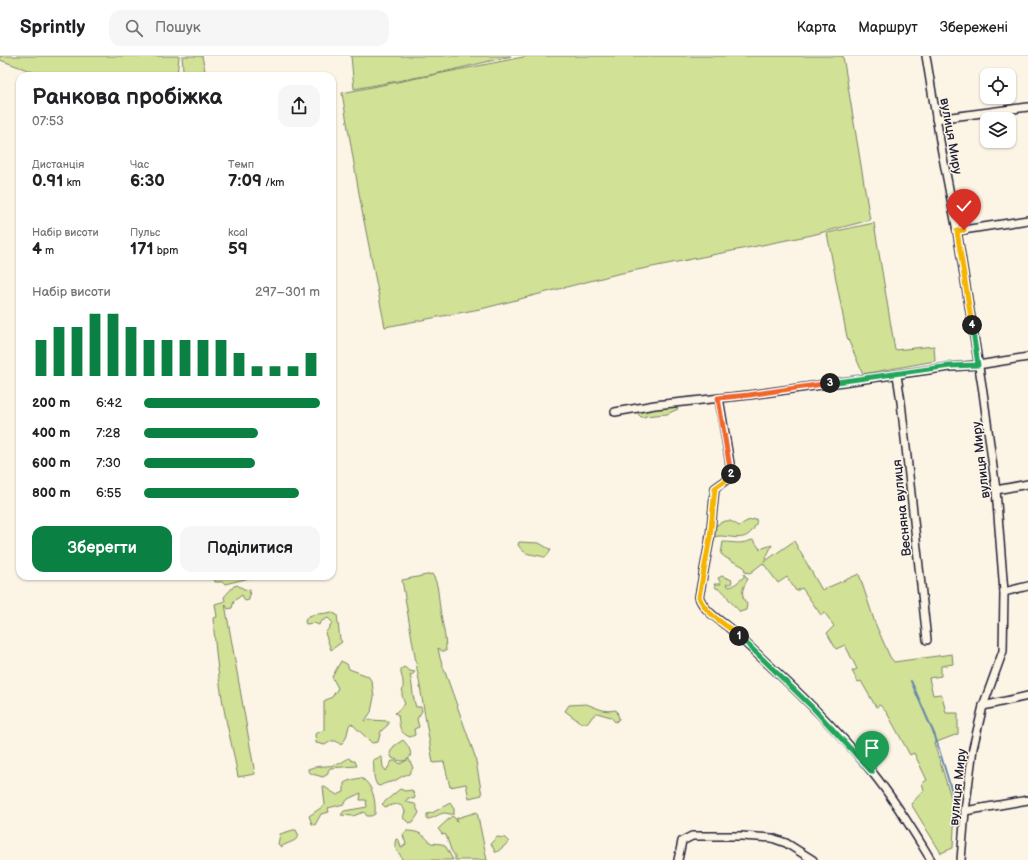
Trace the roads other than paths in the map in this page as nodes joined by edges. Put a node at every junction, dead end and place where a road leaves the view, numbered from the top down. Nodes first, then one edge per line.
1 (926, 56) edge
2 (1028, 107) edge
3 (936, 119) junction
4 (1028, 220) edge
5 (957, 231) junction
6 (1028, 357) edge
7 (978, 365) junction
8 (897, 375) junction
9 (718, 398) junction
10 (615, 412) dead end
11 (1028, 484) edge
12 (996, 490) junction
13 (1028, 586) edge
14 (1004, 592) junction
15 (927, 640) dead end
16 (1028, 696) edge
17 (983, 706) junction
18 (1028, 800) edge
19 (965, 811) junction
20 (678, 860) edge
21 (813, 860) edge
22 (931, 860) edge
23 (961, 860) edge

1 - 3 street, вулиця Миру
2 - 3 street
3 - 5 street, вулиця Миру
4 - 5 street
5 - 7 street, вулиця Миру
6 - 7 street
7 - 8 street
7 - 12 street, вулиця Миру
8 - 9 street
8 - 15 street, Весняна вулиця
9 - 10 street
9 - 22 street
11 - 12 street
12 - 14 street, вулиця Миру
13 - 14 street
14 - 17 street, вулиця Миру
16 - 17 street
17 - 19 street, вулиця Миру
18 - 19 street
19 - 23 street, вулиця Миру
20 - 21 street

